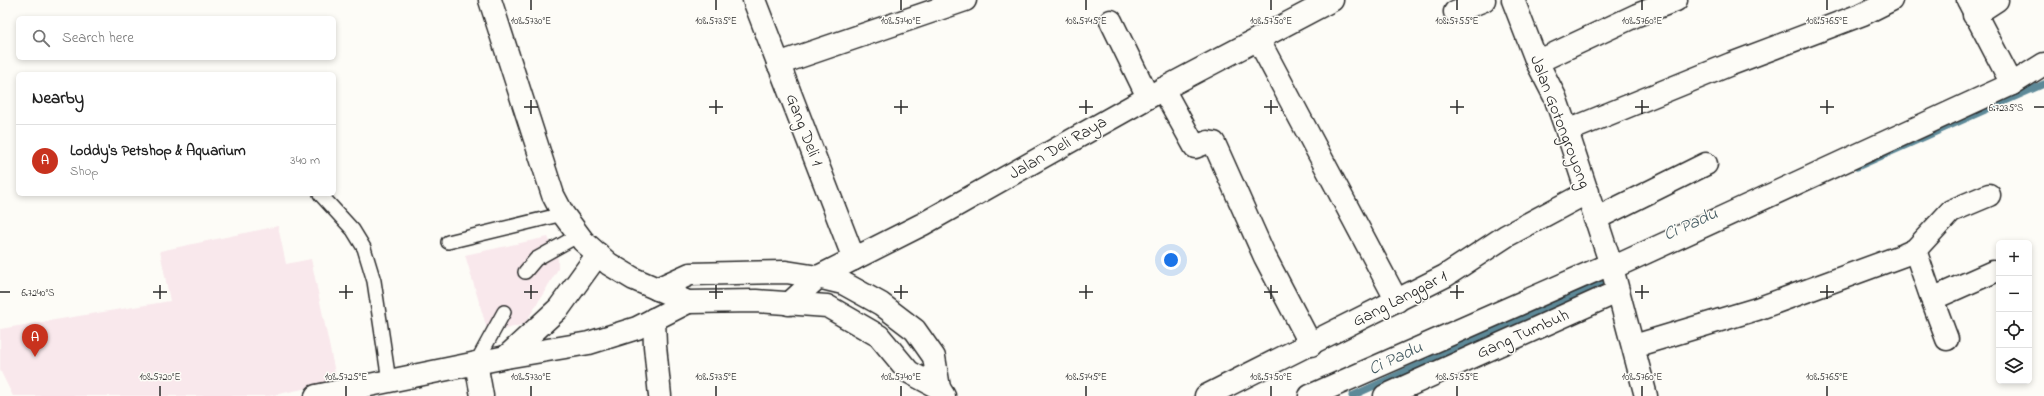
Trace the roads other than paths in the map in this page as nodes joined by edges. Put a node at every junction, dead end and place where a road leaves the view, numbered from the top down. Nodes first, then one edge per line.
1 (490, 0) edge
2 (754, 0) edge
3 (965, 0) edge
4 (1332, 0) edge
5 (1484, 0) edge
6 (1513, 0) edge
7 (1676, 0) edge
8 (1891, 0) edge
9 (1997, 0) edge
10 (1971, 7) edge
11 (1455, 12) dead end
12 (1111, 21) dead end
13 (1258, 39) junction
14 (1537, 62) junction
15 (778, 64) junction
16 (2044, 64) edge
17 (2012, 84) junction
18 (1155, 93) junction
19 (1567, 130) junction
20 (1706, 164) dead end
21 (1588, 192) junction
22 (1989, 195) dead end
23 (322, 196) edge
24 (563, 214) junction
25 (1595, 219) junction
26 (579, 235) junction
27 (448, 242) dead end
28 (1915, 250) junction
29 (598, 254) junction
30 (854, 259) junction
31 (525, 272) dead end
32 (1993, 272) dead end
33 (818, 277) junction
34 (1614, 278) junction
35 (657, 289) junction
36 (1932, 299) junction
37 (1397, 301) junction
38 (688, 302) junction
39 (789, 304) junction
40 (504, 312) dead end
41 (654, 319) junction
42 (1947, 339) dead end
43 (1311, 345) junction
44 (1634, 346) junction
45 (506, 357) junction
46 (476, 363) junction
47 (389, 381) junction
48 (941, 392) edge
49 (316, 396) edge
50 (482, 396) edge
51 (660, 396) edge
52 (1206, 396) edge
53 (1310, 396) edge
54 (1385, 396) edge
55 (1646, 396) edge

1 - 24 main road
2 - 15 main road, Gang Deli 1
3 - 15 main road
4 - 13 main road, Jalan Deli Raya
5 - 11 main road
6 - 14 main road, Jalan Gotongroyong
7 - 14 main road
8 - 19 main road
9 - 10 main road
10 - 17 main road
12 - 18 main road
13 - 18 main road, Jalan Deli Raya
13 - 37 main road
14 - 19 main road, Jalan Gotongroyong
15 - 30 main road, Gang Deli 1
16 - 17 main road
17 - 34 main road
18 - 30 main road, Jalan Deli Raya
18 - 43 main road
19 - 21 main road, Jalan Gotongroyong
20 - 25 main road
21 - 25 main road, Jalan Gotongroyong
21 - 37 main road, Gang Langgar 1
22 - 28 main road
23 - 47 lane
24 - 26 main road
24 - 27 lane
25 - 34 main road, Jalan Gotongroyong
26 - 29 main road
26 - 31 lane
28 - 36 main road
28 - 44 main road
29 - 35 main road
29 - 45 main road
30 - 33 main road, Jalan Deli Raya
32 - 36 main road
33 - 35 main road
33 - 39 main road, Jalan Deli Raya
33 - 48 main road
34 - 44 main road, Jalan Gotongroyong
34 - 53 main road
34 - 54 main road, Gang Tumbuh
35 - 38 main road
36 - 42 main road
37 - 43 main road, Gang Langgar 1
38 - 39 main road
38 - 41 main road
39 - 48 main road
40 - 46 lane
41 - 45 main road
41 - 51 main road
43 - 52 main road, Gang Langgar 1
44 - 55 main road, Jalan Gotongroyong
45 - 46 main road
46 - 47 main road
46 - 50 main road
47 - 49 main road

